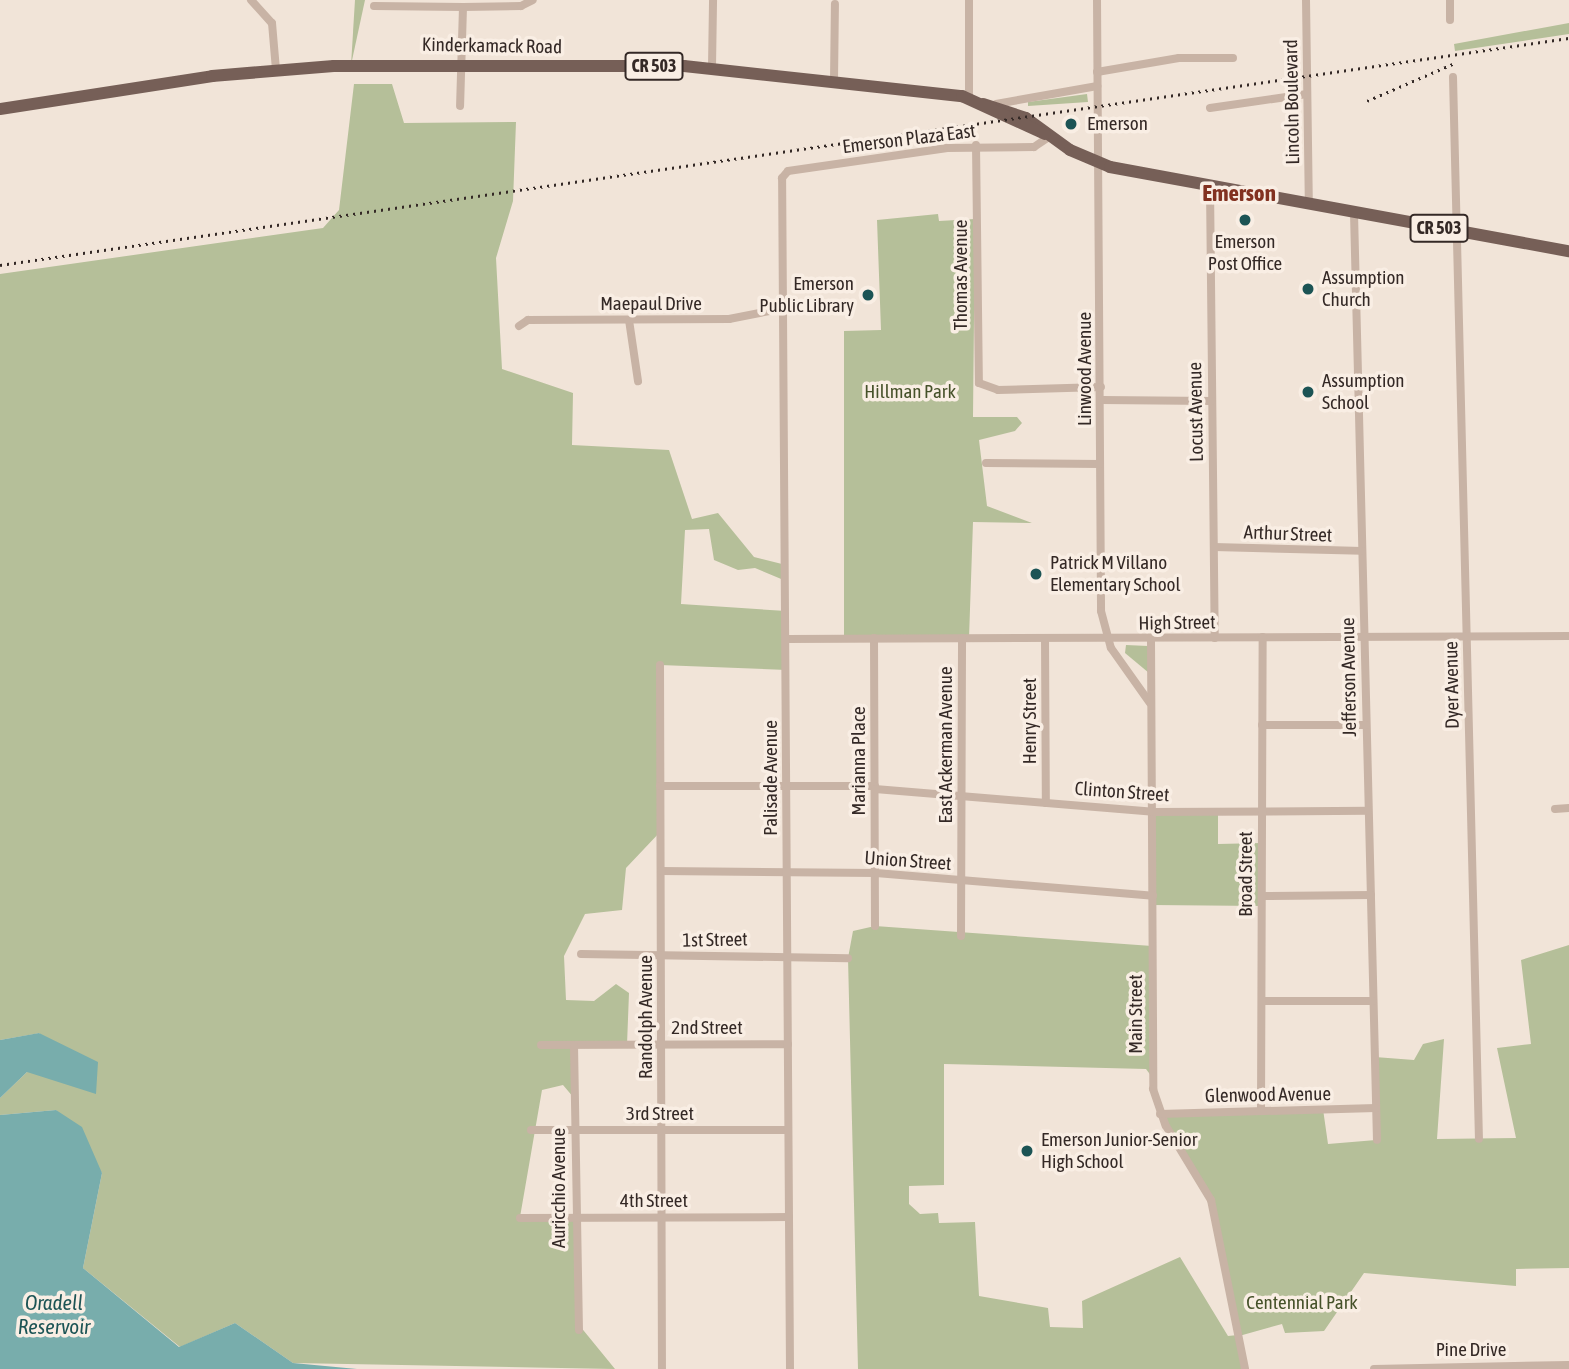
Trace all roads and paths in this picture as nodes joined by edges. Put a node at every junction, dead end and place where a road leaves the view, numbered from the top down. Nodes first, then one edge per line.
1 (251, 0) edge
2 (533, 0) edge
3 (713, 0) edge
4 (969, 0) edge
5 (1097, 0) edge
6 (1306, 0) edge
7 (1450, 0) edge
8 (835, 4) dead end
9 (374, 6) dead end
10 (463, 7) junction
11 (1451, 20) dead end
12 (1233, 58) dead end
13 (464, 65) junction
14 (712, 68) junction
15 (276, 70) junction
16 (1097, 72) junction
17 (1453, 77) dead end
18 (834, 81) junction
19 (1097, 86) junction
20 (1307, 94) junction
21 (969, 99) junction
22 (990, 104) junction
23 (460, 106) dead end
24 (1210, 108) dead end
25 (0, 109) edge
26 (1047, 135) junction
27 (976, 145) junction
28 (1100, 164) junction
29 (1210, 186) junction
30 (782, 188) joint
31 (1309, 204) junction
32 (1354, 213) junction
33 (1453, 231) junction
34 (1569, 251) edge
35 (785, 308) junction
36 (629, 320) junction
37 (519, 326) dead end
38 (638, 381) dead end
39 (1101, 387) junction
40 (1102, 400) junction
41 (1212, 401) junction
42 (986, 463) dead end
43 (1100, 464) junction
44 (1214, 547) junction
45 (1362, 551) junction
46 (1467, 635) junction
47 (1364, 636) junction
48 (1569, 636) edge
49 (1263, 637) junction
50 (874, 638) junction
51 (962, 638) junction
52 (1045, 638) junction
53 (1215, 638) junction
54 (787, 639) junction
55 (1108, 640) junction
56 (1151, 640) junction
57 (660, 665) dead end
58 (1153, 723) junction
59 (1366, 724) junction
60 (1262, 725) junction
61 (660, 786) junction
62 (787, 786) junction
63 (875, 787) junction
64 (961, 796) junction
65 (1046, 803) junction
66 (1555, 808) dead end
67 (1569, 808) edge
68 (1262, 811) junction
69 (1368, 811) junction
70 (1153, 812) junction
71 (661, 872) junction
72 (876, 873) junction
73 (788, 874) junction
74 (963, 881) junction
75 (1371, 895) junction
76 (1153, 896) junction
77 (1262, 896) junction
78 (875, 926) dead end
79 (961, 936) dead end
80 (581, 954) dead end
81 (788, 954) junction
82 (661, 956) junction
83 (848, 958) dead end
84 (1262, 1001) junction
85 (1373, 1001) junction
86 (661, 1044) junction
87 (788, 1044) junction
88 (541, 1045) dead end
89 (574, 1045) junction
90 (1376, 1108) junction
91 (1261, 1110) junction
92 (1160, 1114) junction
93 (531, 1130) dead end
94 (575, 1130) junction
95 (662, 1130) junction
96 (789, 1130) junction
97 (1479, 1139) dead end
98 (1377, 1140) dead end
99 (575, 1217) junction
100 (662, 1217) junction
101 (789, 1217) junction
102 (520, 1218) dead end
103 (579, 1330) dead end
104 (1569, 1365) edge
105 (662, 1369) edge
106 (790, 1369) edge
107 (1245, 1369) edge
108 (1374, 1369) edge

1 - 15 street
2 - 10 street
3 - 14 street
4 - 21 street
5 - 16 street, Linwood Avenue
6 - 20 street, Lincoln Boulevard
7 - 11 street
8 - 18 street
9 - 10 street
10 - 13 street
12 - 16 street
13 - 14 main road, Kinderkamack Road / CR 503
13 - 15 main road, Kinderkamack Road / CR 503
13 - 23 street
14 - 18 main road, Kinderkamack Road / CR 503
15 - 25 main road, Kinderkamack Road / CR 503
16 - 19 street, Linwood Avenue
17 - 33 street, Dyer Avenue
18 - 21 main road, Kinderkamack Road / CR 503
19 - 22 street
19 - 28 street, Linwood Avenue
20 - 24 street
20 - 31 street, Lincoln Boulevard
21 - 22 main road, Kinderkamack Road / CR 503
22 - 26 main road, Kinderkamack Road / CR 503
26 - 27 street, Emerson Plaza East
26 - 28 main road, Kinderkamack Road / CR 503
27 - 30 street, Emerson Plaza East
27 - 39 street, Thomas Avenue
28 - 29 main road, Kinderkamack Road / CR 503
28 - 39 street, Linwood Avenue
29 - 31 main road, Kinderkamack Road / CR 503
29 - 41 street, Locust Avenue
30 - 35 street, Palisade Avenue
31 - 32 main road, Kinderkamack Road / CR 503
32 - 33 main road, Kinderkamack Road / CR 503
32 - 45 street, Jefferson Avenue
33 - 34 main road, Kinderkamack Road / CR 503
33 - 46 street, Dyer Avenue
35 - 36 street, Maepaul Drive
35 - 54 street, Palisade Avenue
36 - 37 street, Maepaul Drive
36 - 38 street
39 - 40 street, Linwood Avenue
40 - 41 street
40 - 43 street, Linwood Avenue
41 - 44 street, Locust Avenue
42 - 43 street
43 - 55 street, Linwood Avenue
44 - 45 street, Arthur Street
44 - 53 street, Locust Avenue
45 - 47 street, Jefferson Avenue
46 - 47 street, High Street
46 - 48 street, High Street
46 - 97 street, Dyer Avenue
47 - 49 street, High Street
47 - 59 street, Jefferson Avenue
49 - 53 street, High Street
49 - 60 street, Broad Street
50 - 51 street, High Street
50 - 54 street, High Street
50 - 63 street, Marianna Place
51 - 52 street, High Street
51 - 64 street, East Ackerman Avenue
52 - 55 street, High Street
52 - 65 street, Henry Street
53 - 56 street, High Street
54 - 62 street, Palisade Avenue
55 - 56 street, High Street
55 - 58 street, Linwood Avenue
56 - 58 street, Main Street
57 - 61 street, Randolph Avenue
58 - 70 street, Main Street
59 - 60 street
59 - 69 street, Jefferson Avenue
60 - 68 street, Broad Street
61 - 62 street, Clinton Street
61 - 71 street, Randolph Avenue
62 - 63 street, Clinton Street
62 - 73 street, Palisade Avenue
63 - 64 street, Clinton Street
63 - 72 street, Marianna Place
64 - 65 street, Clinton Street
64 - 74 street, East Ackerman Avenue
65 - 70 street, Clinton Street
66 - 67 street
68 - 69 street, Clinton Street
68 - 70 street, Clinton Street
68 - 77 street, Broad Street
69 - 75 street, Jefferson Avenue
70 - 76 street, Main Street
71 - 73 street, Union Street
71 - 82 street, Randolph Avenue
72 - 73 street, Union Street
72 - 74 street, Union Street
72 - 78 street, Marianna Place
73 - 81 street, Palisade Avenue
74 - 76 street, Union Street
74 - 79 street, East Ackerman Avenue
75 - 77 street
75 - 85 street, Jefferson Avenue
76 - 92 street, Main Street
77 - 84 street, Broad Street
80 - 82 street, 1st Street
81 - 82 street, 1st Street
81 - 83 street, 1st Street
81 - 87 street, Palisade Avenue
82 - 86 street, Randolph Avenue
84 - 85 street
84 - 91 street, Broad Street
85 - 90 street, Jefferson Avenue
86 - 87 street, 2nd Street
86 - 89 street, 2nd Street
86 - 95 street, Randolph Avenue
87 - 96 street, Palisade Avenue
88 - 89 street, 2nd Street
89 - 94 street, Auricchio Avenue
90 - 91 street, Glenwood Avenue
90 - 98 street, Jefferson Avenue
91 - 92 street, Glenwood Avenue
92 - 107 street, Main Street
93 - 94 street, 3rd Street
94 - 95 street, 3rd Street
94 - 99 street, Auricchio Avenue
95 - 96 street, 3rd Street
95 - 100 street, Randolph Avenue
96 - 101 street, Palisade Avenue
99 - 100 street, 4th Street
99 - 102 street, 4th Street
99 - 103 street, Auricchio Avenue
100 - 101 street, 4th Street
100 - 105 street, Randolph Avenue
101 - 106 street, Palisade Avenue
104 - 108 street, Pine Drive

